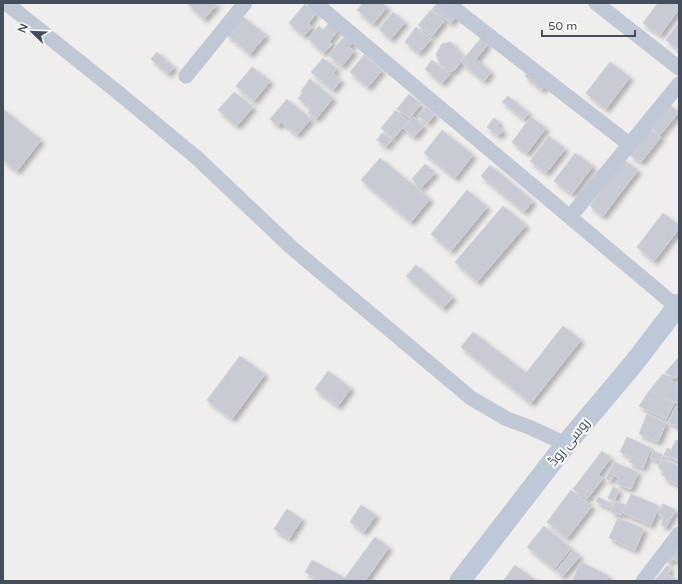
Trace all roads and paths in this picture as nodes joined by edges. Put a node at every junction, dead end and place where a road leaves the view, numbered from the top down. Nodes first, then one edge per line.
1 (6, 3) edge
2 (245, 3) edge
3 (315, 3) edge
4 (447, 3) edge
5 (596, 3) edge
6 (679, 68) edge
7 (186, 76) dead end
8 (679, 84) edge
9 (629, 144) junction
10 (570, 217) junction
11 (678, 305) edge
12 (566, 444) junction
13 (679, 534) edge
14 (460, 581) edge
15 (643, 581) edge

1 - 12 street
2 - 7 street
3 - 10 street
4 - 9 street
5 - 6 street
8 - 9 street
9 - 10 street
10 - 11 street
11 - 12 main road, روسی روڈ
12 - 14 main road, روسی روڈ
13 - 15 street

